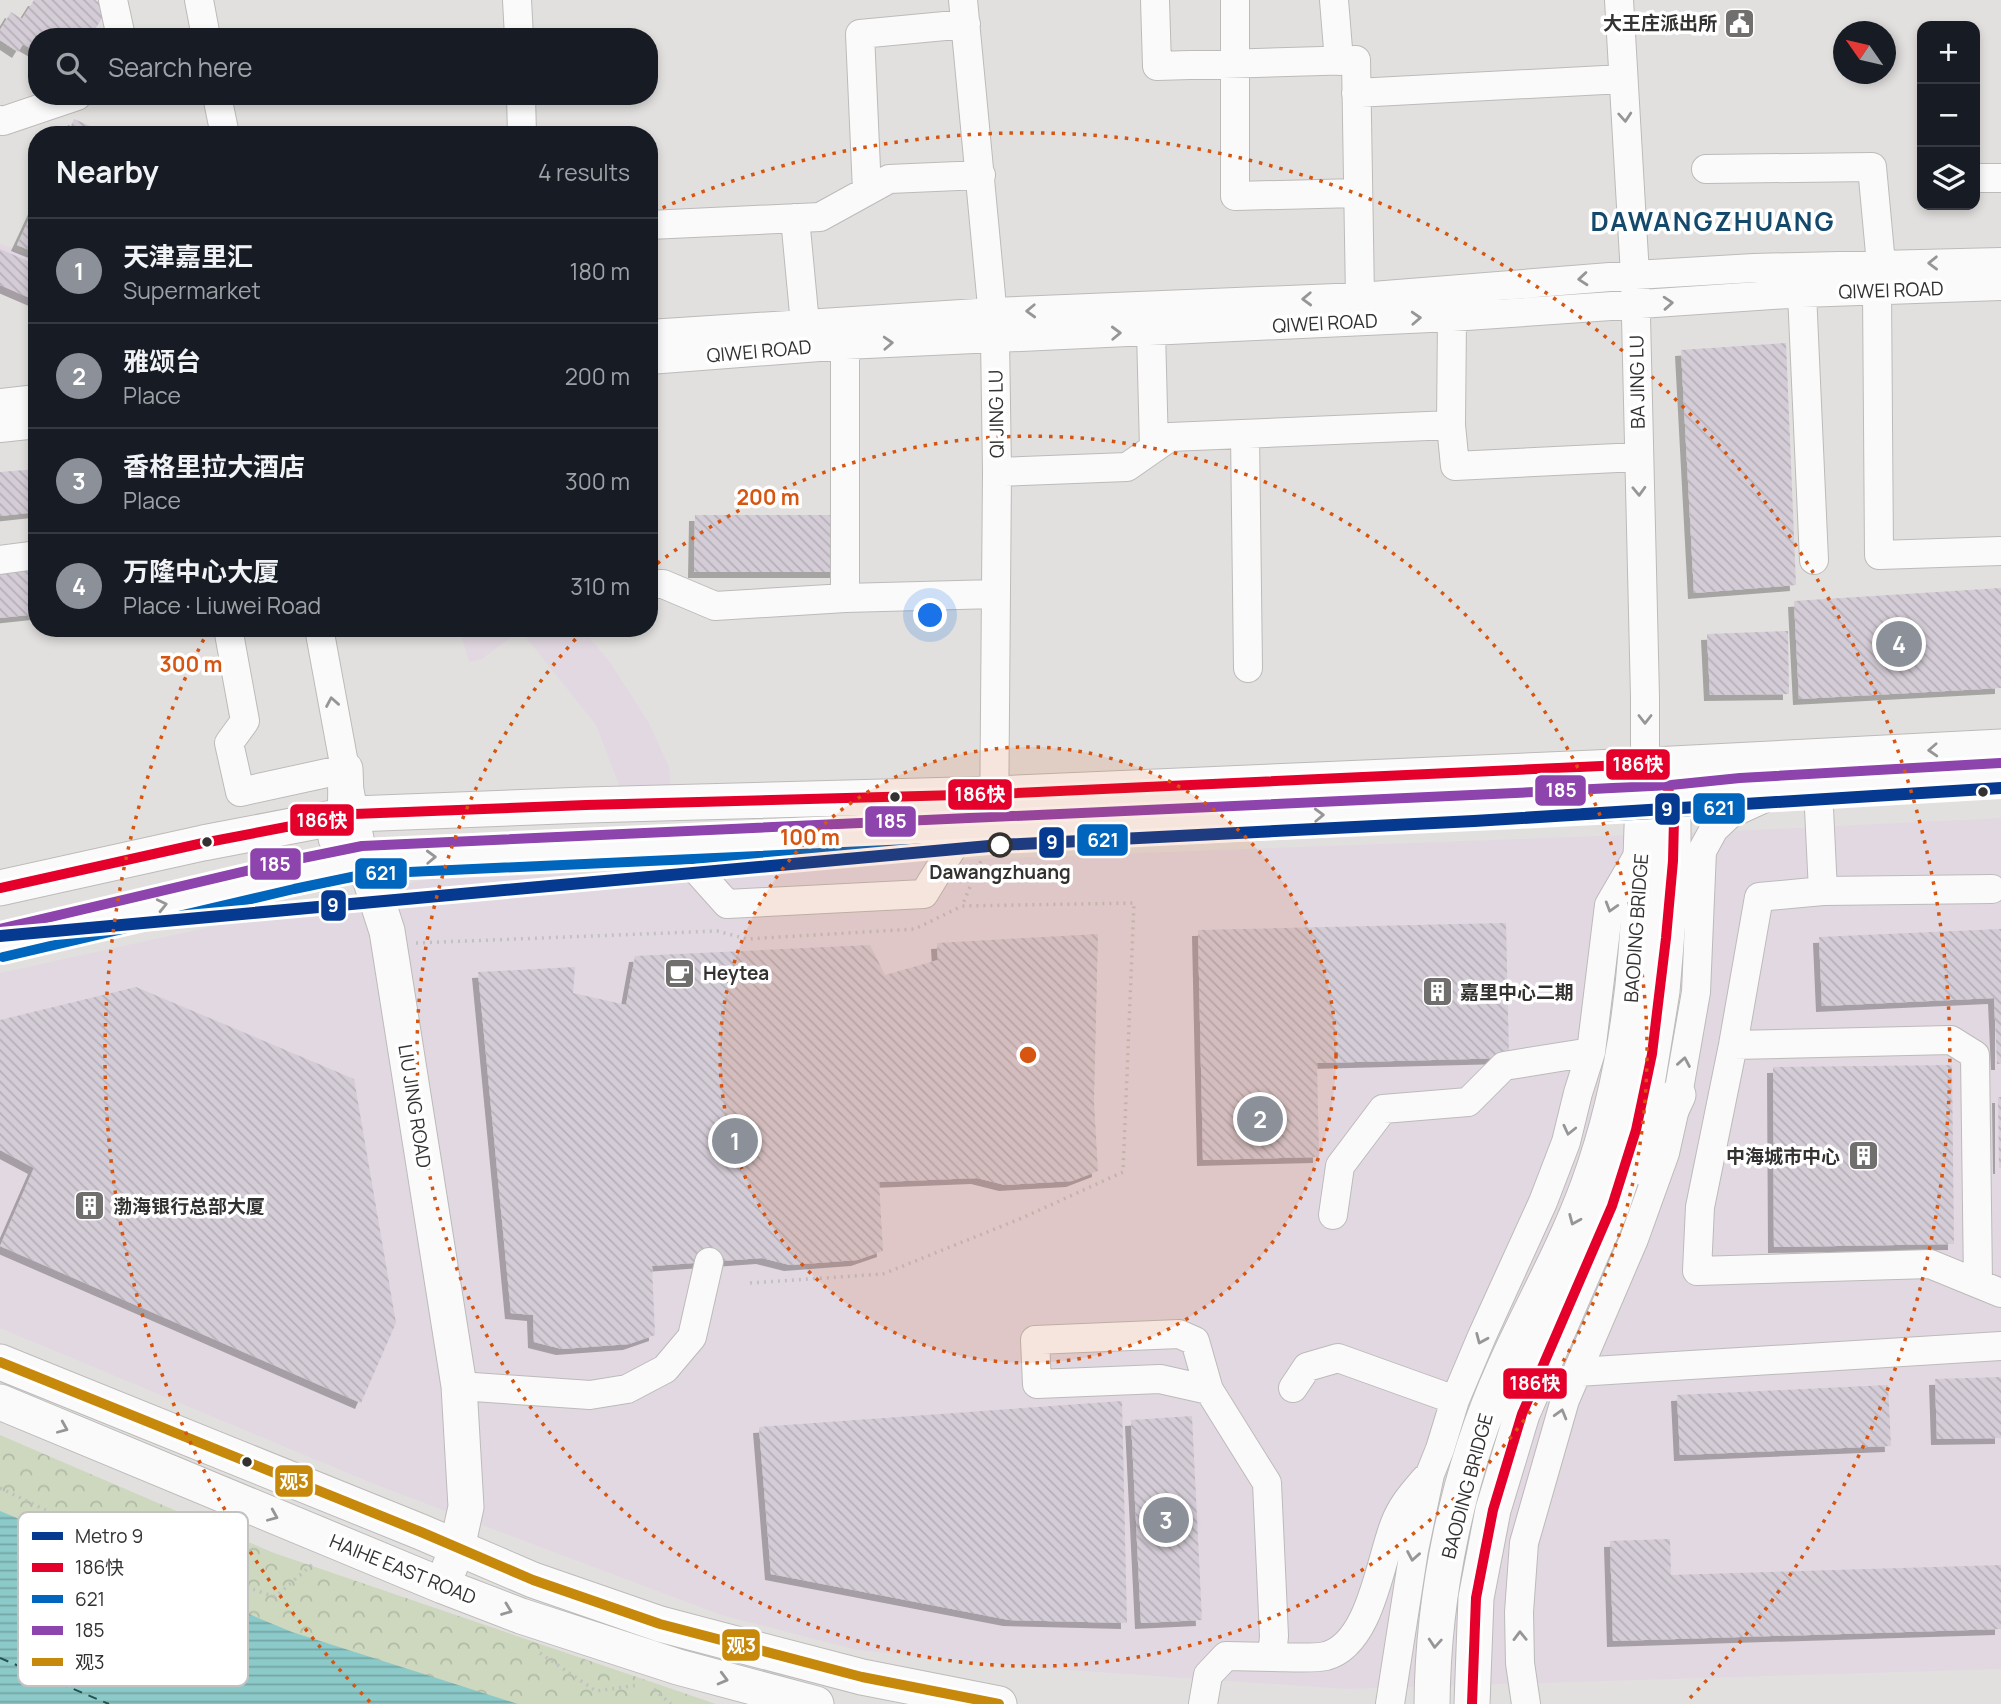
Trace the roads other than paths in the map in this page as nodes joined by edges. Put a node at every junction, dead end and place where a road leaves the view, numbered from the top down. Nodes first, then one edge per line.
1 (113, 0) edge
2 (199, 0) edge
3 (517, 0) edge
4 (1155, 0) edge
5 (1235, 0) edge
6 (1334, 0) edge
7 (1619, 0) edge
8 (965, 12) edge
9 (119, 28) edge
10 (204, 28) edge
11 (519, 28) edge
12 (1339, 61) junction
13 (1235, 64) junction
14 (1623, 79) junction
15 (1356, 93) junction
16 (50, 105) edge
17 (219, 105) edge
18 (521, 105) edge
19 (0, 120) edge
20 (223, 126) edge
21 (522, 126) edge
22 (1706, 169) dead end
23 (981, 175) junction
24 (2001, 177) edge
25 (1980, 178) edge
26 (867, 191) junction
27 (1357, 193) junction
28 (796, 218) junction
29 (658, 225) edge
30 (2001, 262) edge
31 (1635, 275) junction
32 (1879, 277) junction
33 (2001, 286) edge
34 (1802, 293) junction
35 (1360, 297) junction
36 (1635, 305) junction
37 (1452, 317) junction
38 (805, 324) junction
39 (994, 325) junction
40 (1151, 331) junction
41 (658, 333) edge
42 (845, 345) junction
43 (658, 359) edge
44 (28, 400) edge
45 (0, 404) edge
46 (28, 425) edge
47 (1451, 425) junction
48 (0, 428) edge
49 (1245, 434) junction
50 (1154, 448) junction
51 (1638, 457) junction
52 (997, 472) junction
53 (2001, 551) edge
54 (28, 556) edge
55 (0, 560) edge
56 (1814, 560) dead end
57 (658, 583) edge
58 (996, 594) junction
59 (845, 598) junction
60 (230, 637) edge
61 (321, 637) edge
62 (1248, 668) dead end
63 (2001, 747) edge
64 (1645, 764) junction
65 (345, 769) junction
66 (2001, 777) edge
67 (1801, 788) junction
68 (1741, 792) junction
69 (995, 794) junction
70 (1657, 800) junction
71 (349, 815) junction
72 (978, 831) junction
73 (676, 847) junction
74 (365, 860) junction
75 (1674, 861) junction
76 (290, 875) junction
77 (0, 888) edge
78 (1992, 889) dead end
79 (1823, 891) junction
80 (0, 943) edge
81 (1733, 1045) junction
82 (1606, 1056) junction
83 (1678, 1095) junction
84 (1648, 1133) junction
85 (1334, 1214) dead end
86 (709, 1262) dead end
87 (1990, 1288) edge
88 (2001, 1346) edge
89 (0, 1362) edge
90 (1577, 1372) junction
91 (459, 1386) junction
92 (1293, 1388) dead end
93 (1209, 1390) junction
94 (1455, 1400) junction
95 (0, 1402) edge
96 (1430, 1474) junction
97 (457, 1548) junction
98 (443, 1586) junction
99 (1272, 1657) junction
100 (816, 1704) edge
101 (999, 1704) edge
102 (1203, 1704) edge
103 (1390, 1704) edge
104 (1432, 1704) edge
105 (1472, 1704) edge
106 (1526, 1704) edge

1 - 9 street
2 - 10 street
3 - 11 street
4 - 13 street
5 - 13 street
6 - 12 street
7 - 14 street, BA JING LU
8 - 23 street, QI JING LU
8 - 26 street
12 - 13 street
12 - 15 street
13 - 27 street
14 - 15 street
14 -> 31 street, BA JING LU
15 - 27 street
16 - 19 street
17 - 20 street
18 - 21 street
22 - 32 street
23 - 26 street
23 - 39 street, QI JING LU
24 - 25 street
26 - 28 street
27 - 35 street
28 - 29 street
28 - 38 street
30 -> 32 street, QIWEI ROAD
31 - 32 street, QIWEI ROAD
31 -> 35 street, QIWEI ROAD
31 - 36 street, BA JING LU
32 - 33 street, QIWEI ROAD
32 - 34 street, QIWEI ROAD
32 - 53 street
36 -> 34 street, QIWEI ROAD
34 - 56 street
35 -> 39 street, QIWEI ROAD
36 - 37 street, QIWEI ROAD
36 - 51 street, BA JING LU
40 -> 37 street, QIWEI ROAD
37 - 47 street
38 - 39 street, QIWEI ROAD
38 - 41 street, QIWEI ROAD
39 -> 40 street, QIWEI ROAD
42 -> 39 street, QIWEI ROAD
39 - 52 street, QI JING LU
40 - 50 street
42 - 43 street, QIWEI ROAD
42 - 59 street
44 - 45 street
46 - 48 street
47 - 49 street
47 - 51 street
49 - 50 street
49 - 62 street
50 - 52 street
51 -> 64 street, BA JING LU
52 - 58 street, QI JING LU
54 - 55 street
57 - 59 street
58 - 59 street
58 - 69 street, QI JING LU
60 - 65 street
65 -> 61 street
63 -> 64 main road
64 - 69 main road
64 - 70 main road
65 - 71 main road
66 - 67 main road
67 - 68 main road
67 - 79 street
83 -> 67 street
68 - 70 main road
68 - 75 main road
69 - 71 main road
69 - 72 street, QI JING LU
72 -> 70 main road
70 - 75 main road, BAODING BRIDGE
70 -> 82 main road, BAODING BRIDGE
71 - 74 street, LIU JING ROAD
71 - 76 main road
71 - 77 main road
72 - 73 main road
72 - 73 street
74 -> 73 main road
74 - 76 main road
74 - 91 main road, LIU JING ROAD
75 - 84 main road, BAODING BRIDGE
80 -> 76 main road
78 - 79 street
79 - 81 street
81 - 87 street
81 - 87 street
82 - 85 street
82 -> 94 street
82 -> 104 main road, BAODING BRIDGE
83 - 84 main road
83 - 90 street
84 - 105 main road, BAODING BRIDGE
86 - 91 street
88 - 90 street
89 - 97 main road, HAIHE EAST ROAD
106 -> 90 street
91 - 97 main road, LIU JING ROAD
92 - 94 street
93 - 93 street
93 - 99 street
94 - 96 street
95 -> 98 main road, HAIHE EAST ROAD
96 - 99 street
96 -> 103 street
97 - 98 main road, LIU JING ROAD
97 - 101 main road, HAIHE EAST ROAD
98 -> 100 main road, HAIHE EAST ROAD
99 - 102 street

